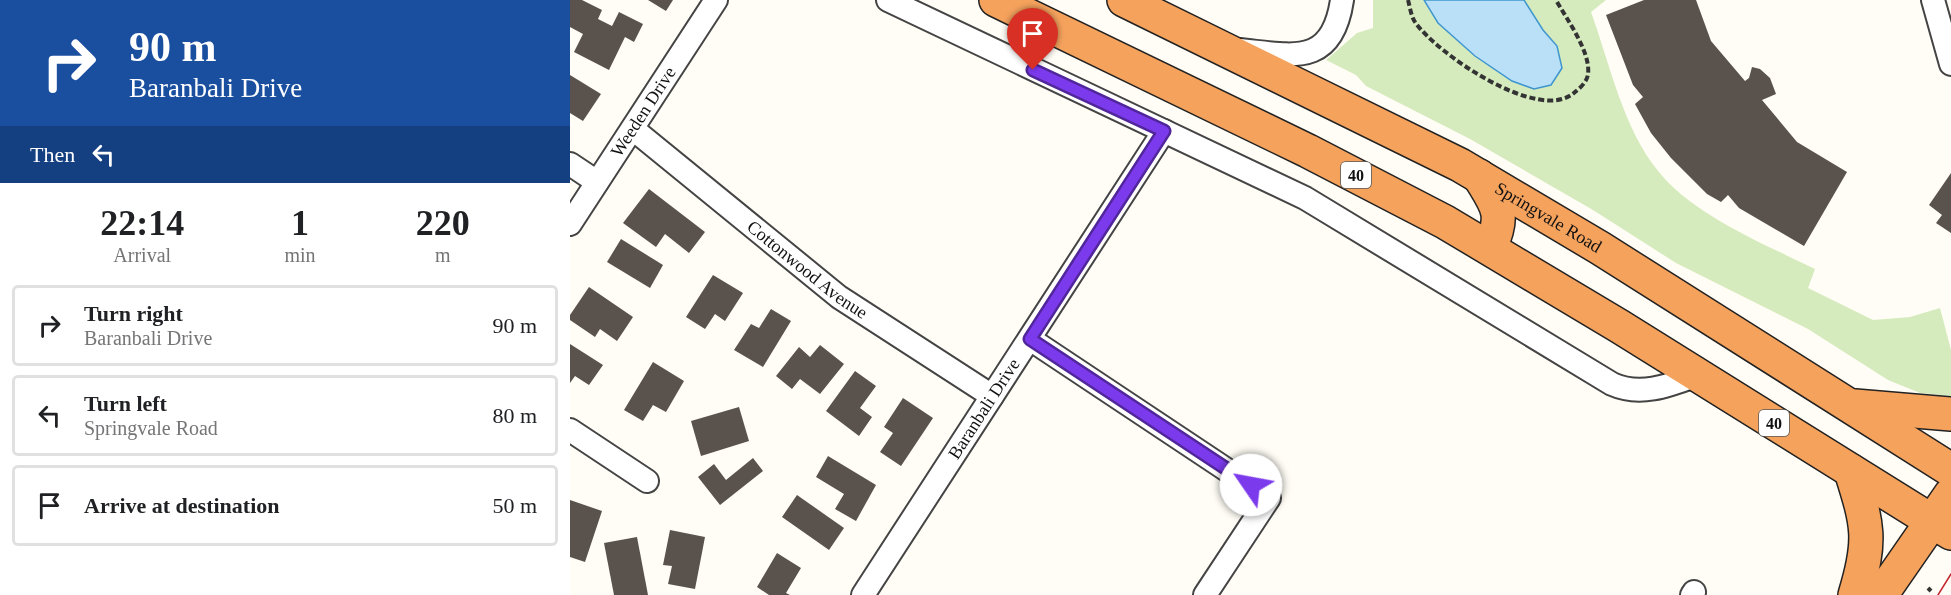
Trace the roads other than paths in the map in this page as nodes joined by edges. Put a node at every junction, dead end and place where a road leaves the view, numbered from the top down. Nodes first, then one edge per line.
1 (716, 0) edge
2 (888, 0) edge
3 (996, 0) edge
4 (1124, 0) edge
5 (1933, 0) edge
6 (1342, 1) edge
7 (1228, 50) junction
8 (1951, 64) edge
9 (633, 129) junction
10 (1164, 131) junction
11 (570, 164) edge
12 (1479, 176) junction
13 (597, 182) junction
14 (570, 224) edge
15 (1490, 248) junction
16 (1030, 339) junction
17 (1697, 375) junction
18 (992, 396) junction
19 (1850, 405) junction
20 (1951, 414) edge
21 (570, 430) edge
22 (1951, 470) edge
23 (1851, 471) junction
24 (646, 481) dead end
25 (1951, 494) edge
26 (1942, 528) edge
27 (863, 595) edge
28 (1205, 595) edge
29 (1855, 595) edge
30 (1881, 595) edge

1 - 9 street, Weeden Drive
2 - 10 street
3 - 15 highway, 40
4 - 7 highway, Springvale Road
5 - 8 street
6 - 7 street
7 - 12 highway, Springvale Road
9 - 13 street, Weeden Drive
9 - 18 street, Cottonwood Avenue
10 - 16 street, Baranbali Drive
10 - 17 street
11 - 13 street
12 - 15 highway
12 - 19 highway, Springvale Road
13 - 14 street, Weeden Drive
15 - 17 highway, 40
16 - 18 street, Baranbali Drive
16 - 28 street
17 - 23 highway, 40
18 - 27 street, Baranbali Drive
19 - 20 highway
19 - 22 highway, Springvale Road
21 - 24 street
23 - 26 highway, 40
23 - 29 highway
25 - 26 highway
26 - 30 highway

